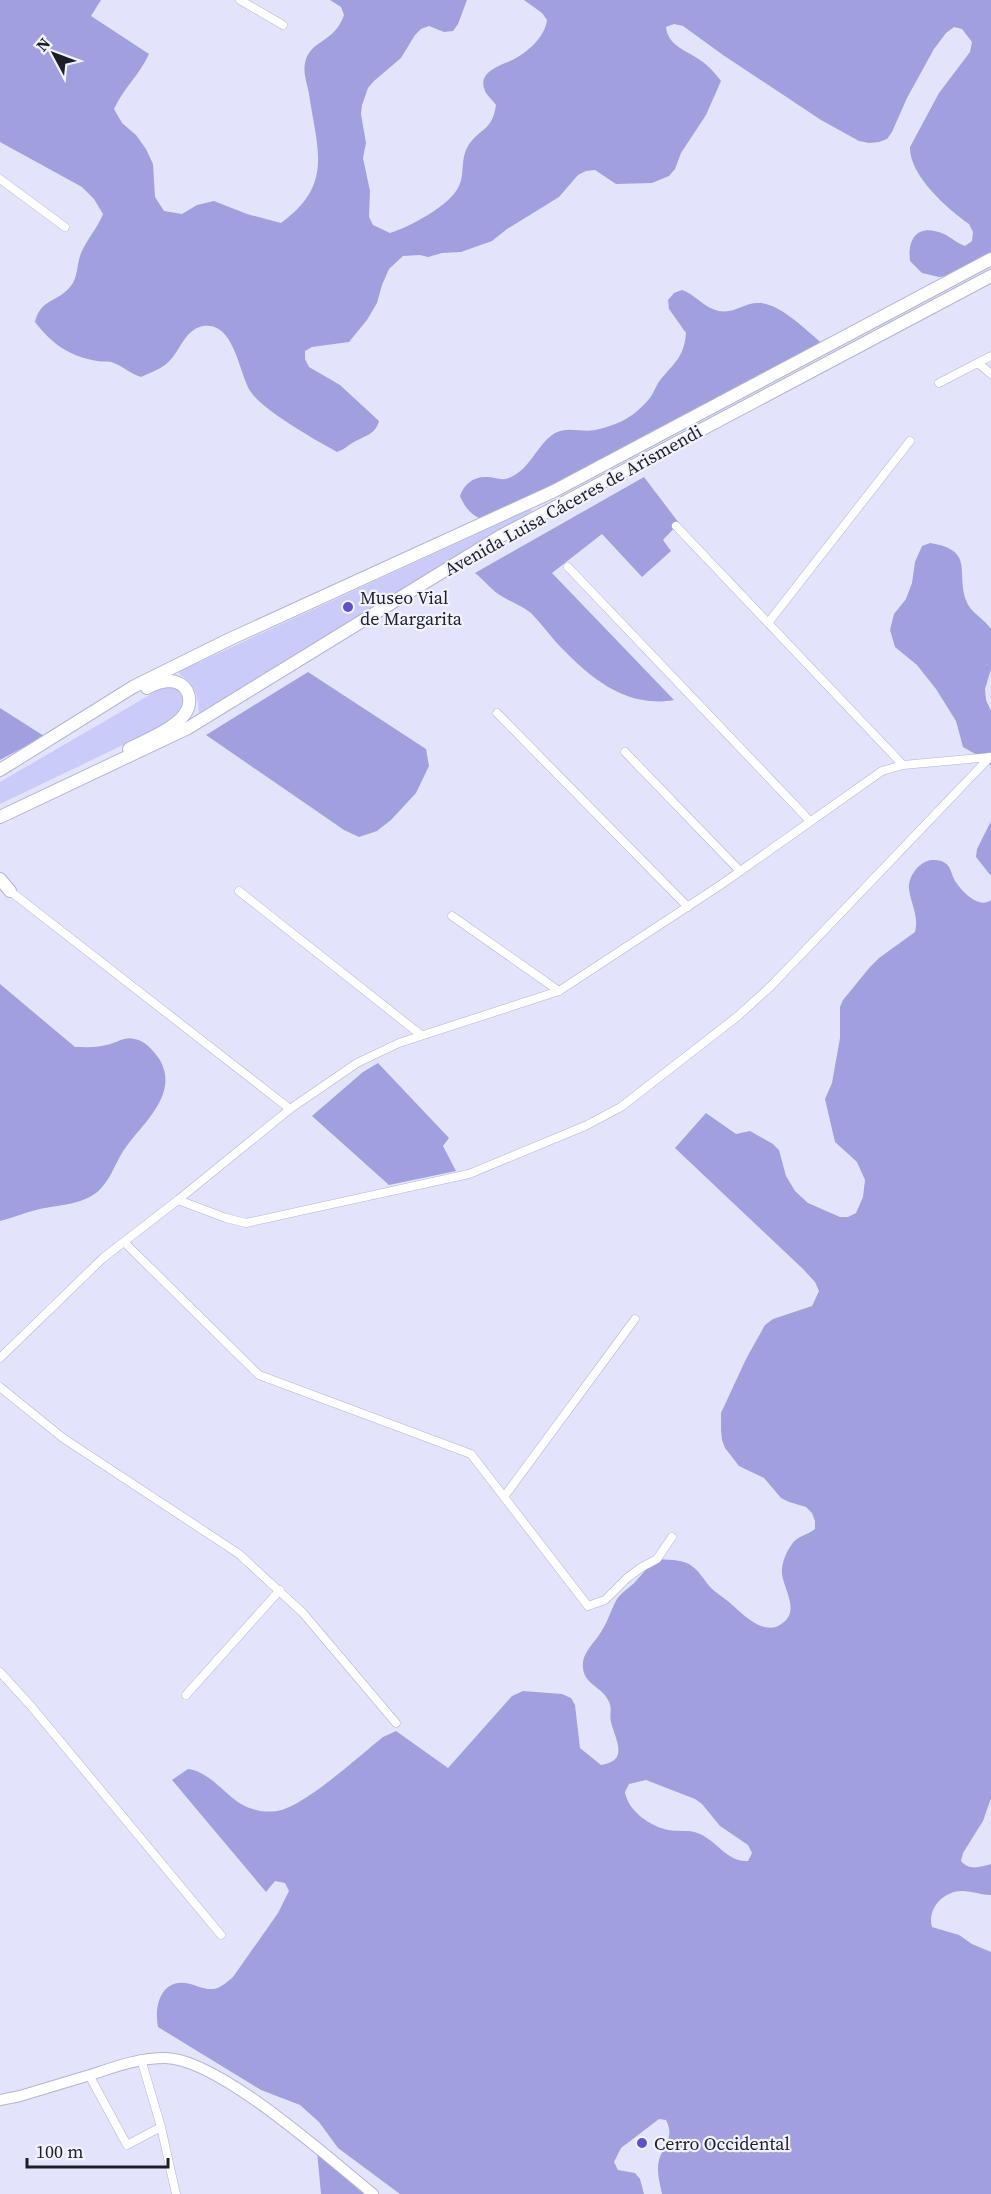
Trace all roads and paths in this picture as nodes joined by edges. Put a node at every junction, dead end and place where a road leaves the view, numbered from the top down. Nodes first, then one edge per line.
1 (240, 0) edge
2 (283, 25) dead end
3 (0, 179) edge
4 (64, 227) dead end
5 (991, 259) edge
6 (989, 278) edge
7 (991, 356) edge
8 (978, 363) junction
9 (991, 374) edge
10 (939, 383) dead end
11 (910, 441) dead end
12 (676, 526) dead end
13 (568, 567) dead end
14 (768, 624) junction
15 (497, 713) dead end
16 (62, 731) junction
17 (624, 752) dead end
18 (990, 757) edge
19 (903, 765) junction
20 (0, 770) edge
21 (44, 797) junction
22 (12, 811) junction
23 (0, 817) edge
24 (810, 821) junction
25 (0, 824) edge
26 (740, 871) junction
27 (3, 885) edge
28 (239, 891) dead end
29 (688, 907) junction
30 (452, 916) dead end
31 (559, 991) junction
32 (421, 1035) junction
33 (290, 1109) junction
34 (178, 1200) junction
35 (124, 1242) junction
36 (635, 1319) dead end
37 (0, 1358) edge
38 (0, 1387) edge
39 (504, 1497) junction
40 (672, 1537) dead end
41 (280, 1590) junction
42 (0, 1672) edge
43 (186, 1695) dead end
44 (396, 1723) dead end
45 (221, 1935) dead end
46 (141, 2059) junction
47 (89, 2075) junction
48 (0, 2100) edge
49 (161, 2127) junction
50 (176, 2194) edge
51 (373, 2194) edge

1 - 2 street
3 - 4 street
5 - 16 main road, Avenida Luisa Cáceres de Arismendi
6 - 21 main road, Avenida Luisa Cáceres de Arismendi
7 - 8 street
8 - 9 street
8 - 10 street
11 - 14 street
12 - 14 street
13 - 24 street
14 - 19 street
15 - 29 street
16 - 20 main road, Avenida Luisa Cáceres de Arismendi
16 - 21 main road
17 - 26 street
18 - 19 street
18 - 34 street
19 - 24 street
21 - 22 main road, Avenida Luisa Cáceres de Arismendi
22 - 23 main road, Avenida Luisa Cáceres de Arismendi
22 - 25 main road
24 - 26 street
26 - 29 street
27 - 33 street
28 - 32 street
29 - 31 street
30 - 31 street
31 - 32 street
32 - 33 street
33 - 34 street
34 - 35 street
35 - 37 street
35 - 39 street
36 - 39 street
38 - 41 street
39 - 40 street
41 - 43 street
41 - 44 street
42 - 45 street
46 - 47 street
46 - 49 street
46 - 51 street
47 - 48 street
47 - 49 street
49 - 50 street

